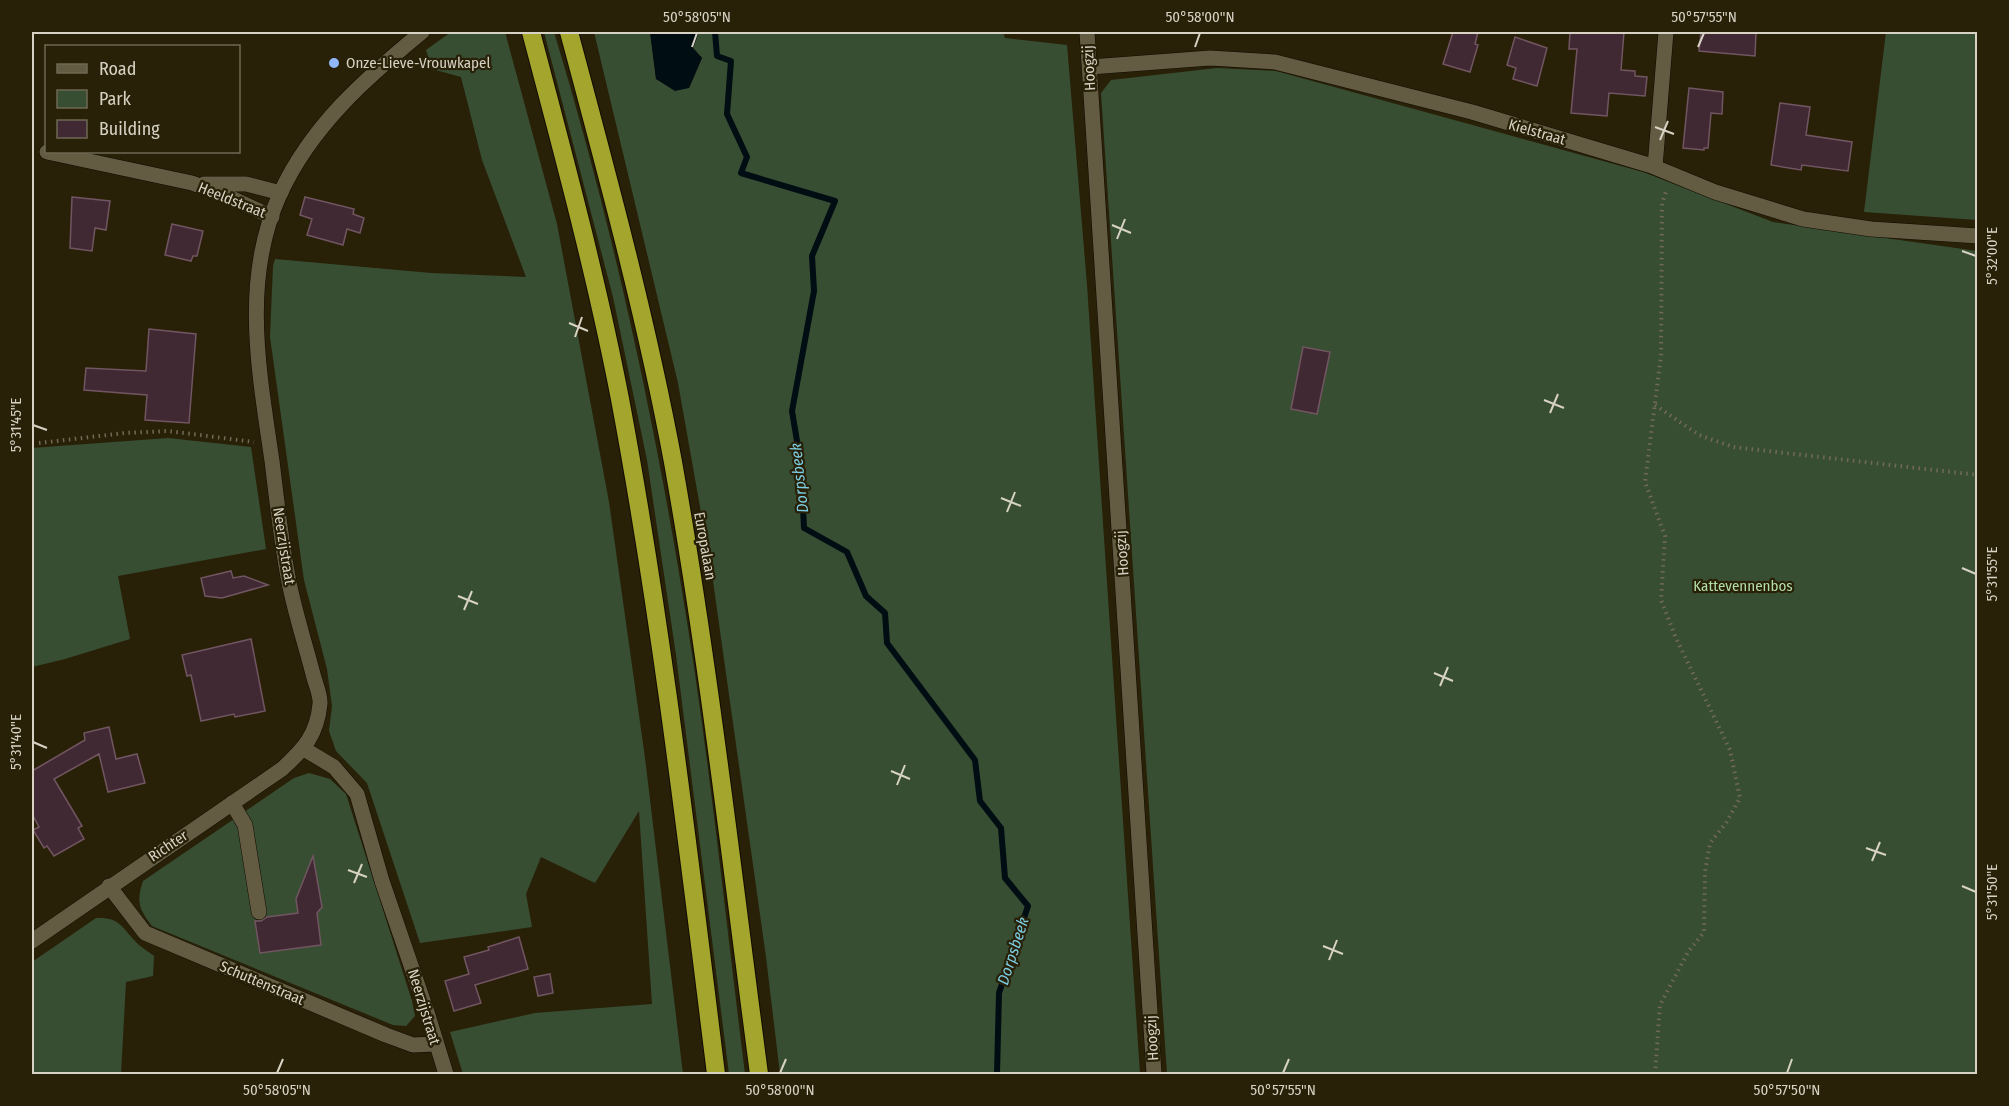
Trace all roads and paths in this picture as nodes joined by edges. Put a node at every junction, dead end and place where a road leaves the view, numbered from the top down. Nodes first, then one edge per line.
1 (422, 32) edge
2 (531, 32) edge
3 (569, 32) edge
4 (1087, 32) edge
5 (1666, 32) edge
6 (1090, 67) junction
7 (56, 153) edge
8 (1655, 167) junction
9 (192, 183) junction
10 (1669, 185) dead end
11 (280, 194) junction
12 (272, 217) junction
13 (1977, 236) edge
14 (1655, 405) junction
15 (39, 443) dead end
16 (269, 444) junction
17 (1977, 475) edge
18 (304, 749) junction
19 (232, 803) junction
20 (109, 886) junction
21 (259, 912) dead end
22 (32, 941) edge
23 (435, 1044) junction
24 (446, 1074) edge
25 (716, 1074) edge
26 (759, 1074) edge
27 (1154, 1074) edge
28 (1655, 1074) edge

1 - 11 street, Neerzijstraat
2 - 25 highway
3 - 26 highway, Europalaan
4 - 6 street, Hoogzij
5 - 8 street
6 - 8 street, Kielstraat
6 - 27 street, Hoogzij
7 - 9 street, Heeldstraat
8 - 13 street, Kielstraat
9 - 11 street, Heeldstraat
9 - 12 street, Heeldstraat
10 - 14 path
11 - 12 street, Neerzijstraat
12 - 16 street, Neerzijstraat
14 - 17 path
14 - 28 path
15 - 16 path
16 - 18 street, Neerzijstraat
18 - 19 street, Richter
18 - 23 street, Neerzijstraat
19 - 20 street, Richter
19 - 21 street
20 - 22 street, Richter
20 - 23 street, Schuttenstraat
23 - 24 street, Neerzijstraat

